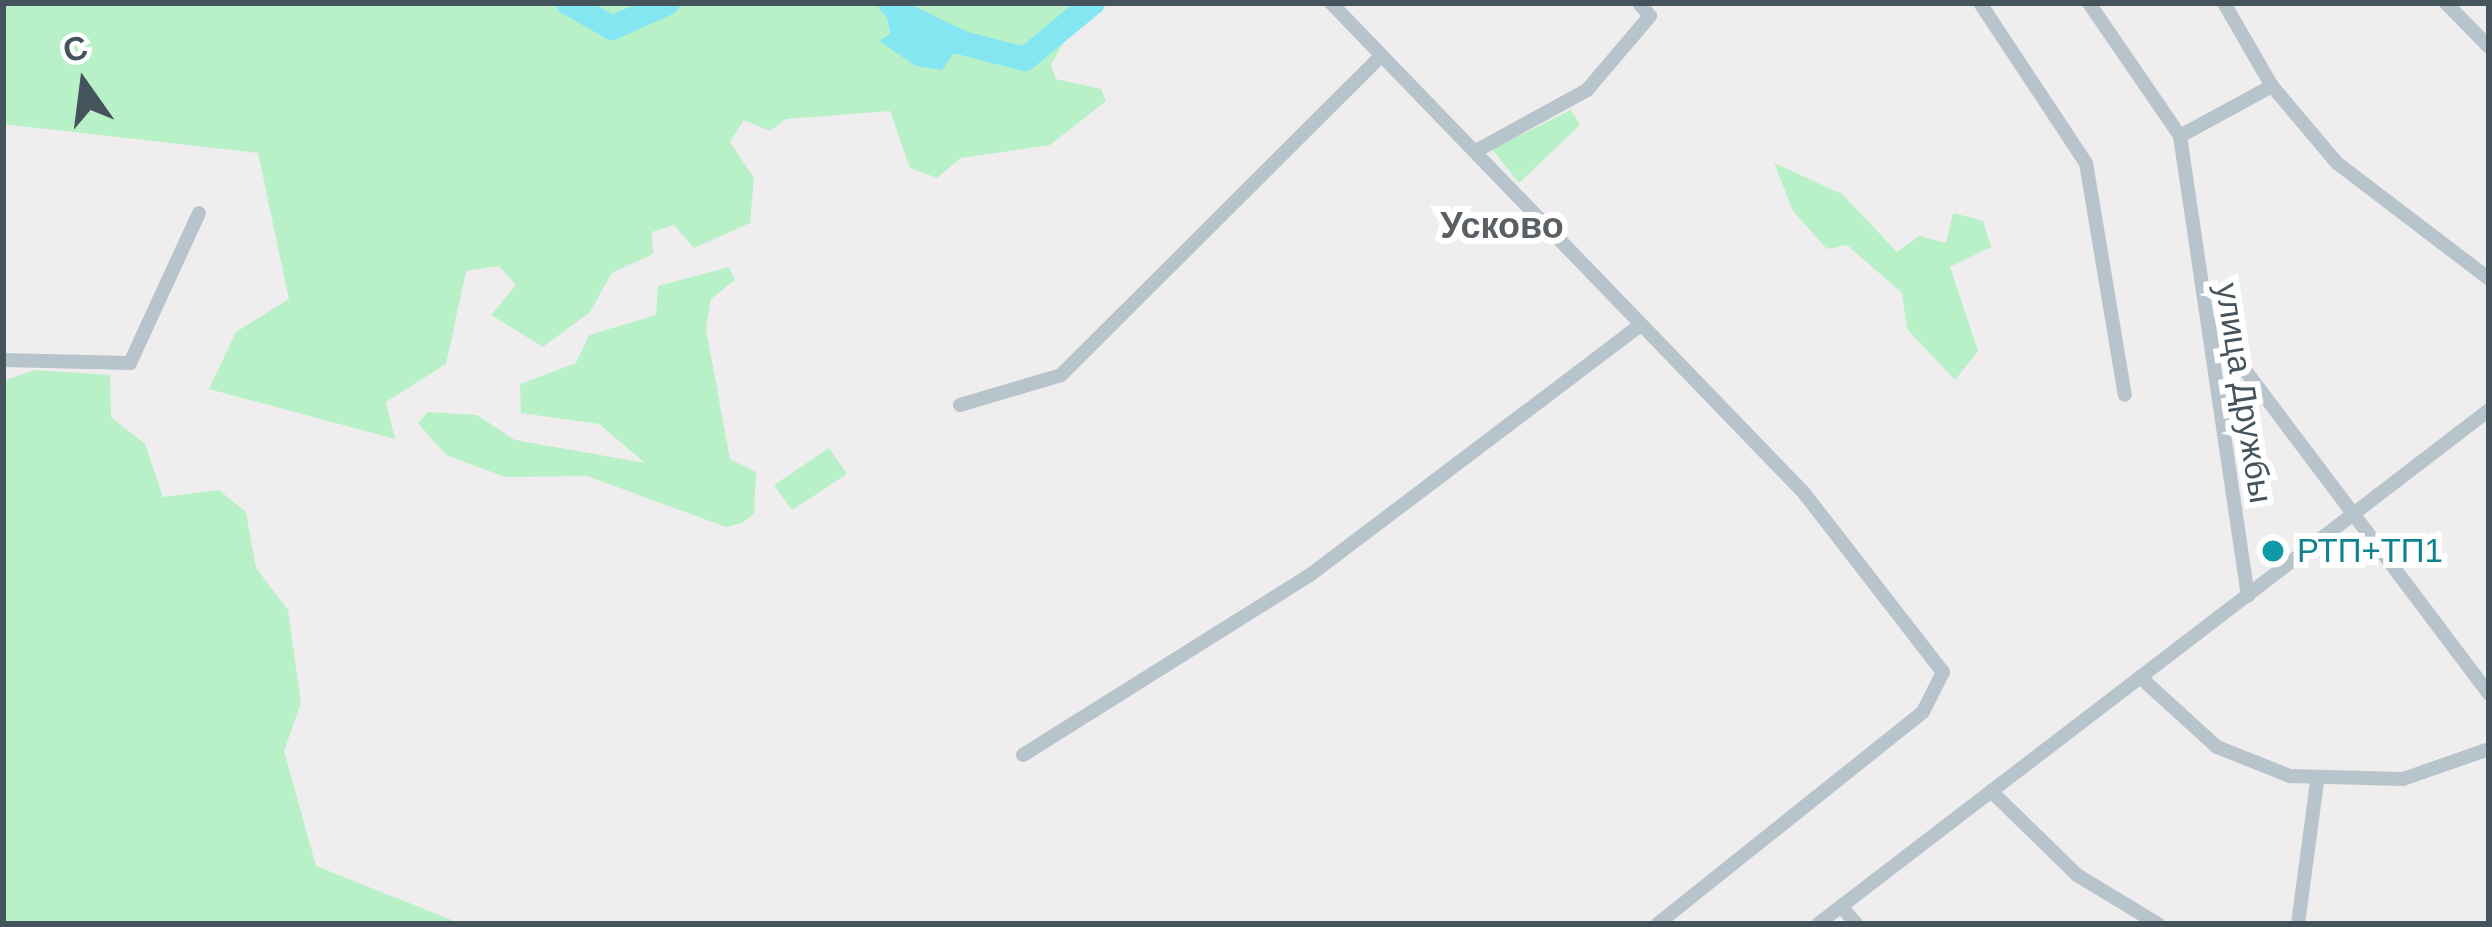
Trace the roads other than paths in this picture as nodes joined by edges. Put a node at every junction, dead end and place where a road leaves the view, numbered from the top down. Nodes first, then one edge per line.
1 (1331, 3) edge
2 (1639, 3) edge
3 (1980, 3) edge
4 (2089, 3) edge
5 (2224, 3) edge
6 (2446, 3) edge
7 (2489, 46) edge
8 (1379, 58) junction
9 (2272, 86) junction
10 (2180, 136) junction
11 (1476, 152) junction
12 (200, 213) dead end
13 (2489, 279) edge
14 (2205, 316) junction
15 (1637, 328) junction
16 (3, 360) edge
17 (2125, 395) dead end
18 (960, 406) dead end
19 (2489, 410) edge
20 (2354, 514) junction
21 (2248, 596) junction
22 (2140, 676) junction
23 (2489, 694) edge
24 (2489, 749) edge
25 (1023, 755) dead end
26 (2318, 781) junction
27 (1990, 791) junction
28 (1841, 906) junction
29 (1657, 924) edge
30 (1818, 924) edge
31 (1856, 924) edge
32 (2158, 924) edge
33 (2298, 924) edge

1 - 8 street
2 - 11 street
3 - 17 street
4 - 10 street, улица Дружбы
5 - 9 street
6 - 7 street
8 - 11 street
8 - 18 street
9 - 10 street
9 - 13 street
10 - 14 street, улица Дружбы
11 - 15 street
12 - 16 street
14 - 20 street
14 - 21 street, улица Дружбы
15 - 25 street
15 - 29 street
19 - 20 street
20 - 21 street
20 - 23 street
21 - 22 street
22 - 26 street
22 - 27 street
24 - 26 street
26 - 33 street
27 - 28 street
27 - 32 street
28 - 30 street
28 - 31 street

